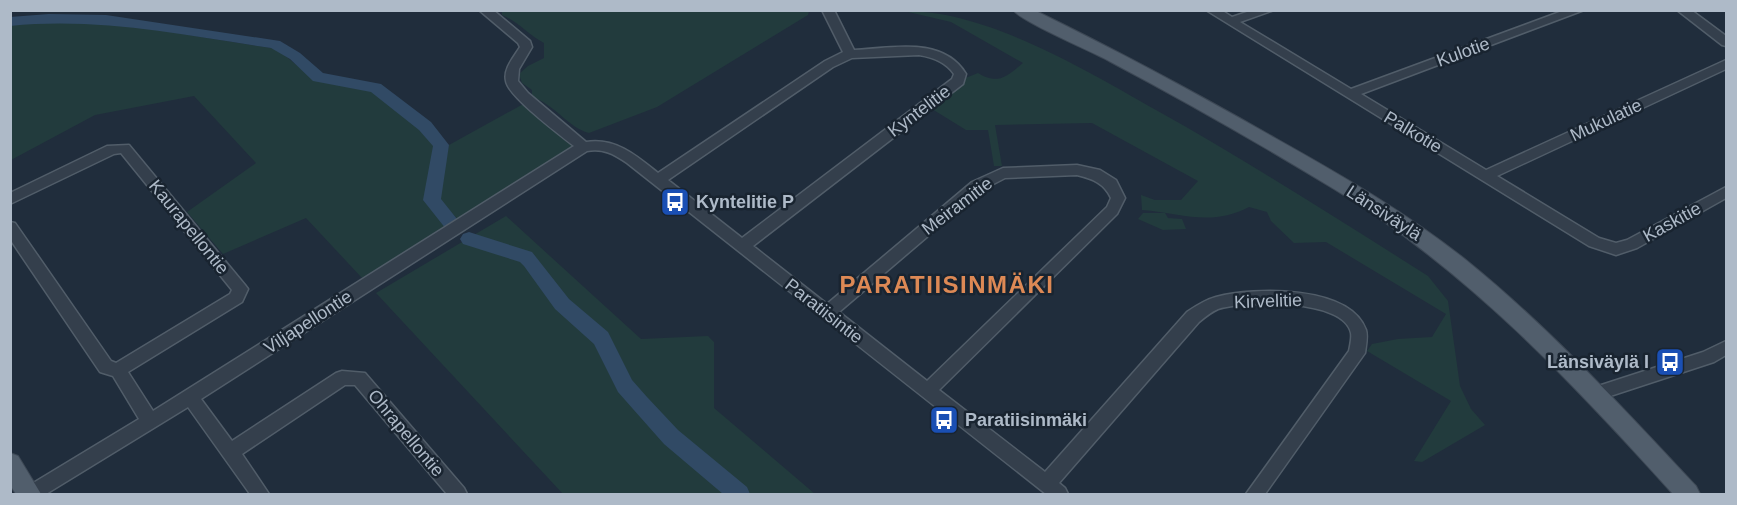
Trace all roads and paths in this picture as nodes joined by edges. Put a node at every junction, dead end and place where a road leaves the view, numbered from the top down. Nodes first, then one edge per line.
1 (485, 10) edge
2 (828, 10) edge
3 (1020, 10) edge
4 (1212, 10) edge
5 (1268, 10) edge
6 (1578, 10) edge
7 (1683, 10) edge
8 (1230, 21) junction
9 (1726, 42) edge
10 (850, 54) junction
11 (1726, 64) edge
12 (1349, 94) junction
13 (583, 147) junction
14 (1485, 176) junction
15 (658, 180) junction
16 (1726, 192) edge
17 (10, 199) edge
18 (10, 227) edge
19 (742, 246) junction
20 (1616, 249) joint
21 (827, 313) junction
22 (1726, 348) edge
23 (118, 370) junction
24 (927, 391) junction
25 (1595, 394) junction
26 (190, 397) junction
27 (150, 421) junction
28 (230, 452) junction
29 (10, 463) edge
30 (1052, 489) edge
31 (30, 495) edge
32 (260, 495) edge
33 (458, 495) edge
34 (1255, 495) edge
35 (1688, 495) edge

1 - 13 street
2 - 10 street
3 - 25 main road, Länsiväylä
4 - 8 street, Palkotie
5 - 8 street
6 - 12 street, Kulotie
7 - 9 street
8 - 12 street, Palkotie
10 - 15 street, Kyntelitie
10 - 19 street, Kyntelitie
11 - 14 street, Mukulatie
12 - 14 street, Palkotie
13 - 15 street, Paratiisintie
13 - 26 street, Viljapellontie
14 - 20 street, Palkotie
15 - 19 street, Paratiisintie
16 - 20 street, Kaskitie
17 - 23 street, Kaurapellontie
18 - 23 street
19 - 21 street, Paratiisintie
21 - 24 street, Paratiisintie
21 - 24 street, Meiramitie
22 - 25 street
23 - 27 street
24 - 30 street, Paratiisintie
25 - 35 main road, Länsiväylä
26 - 27 street, Viljapellontie
26 - 28 street
27 - 31 street, Viljapellontie
28 - 32 street
28 - 33 street, Ohrapellontie
29 - 31 main road
30 - 34 street, Kirvelitie

